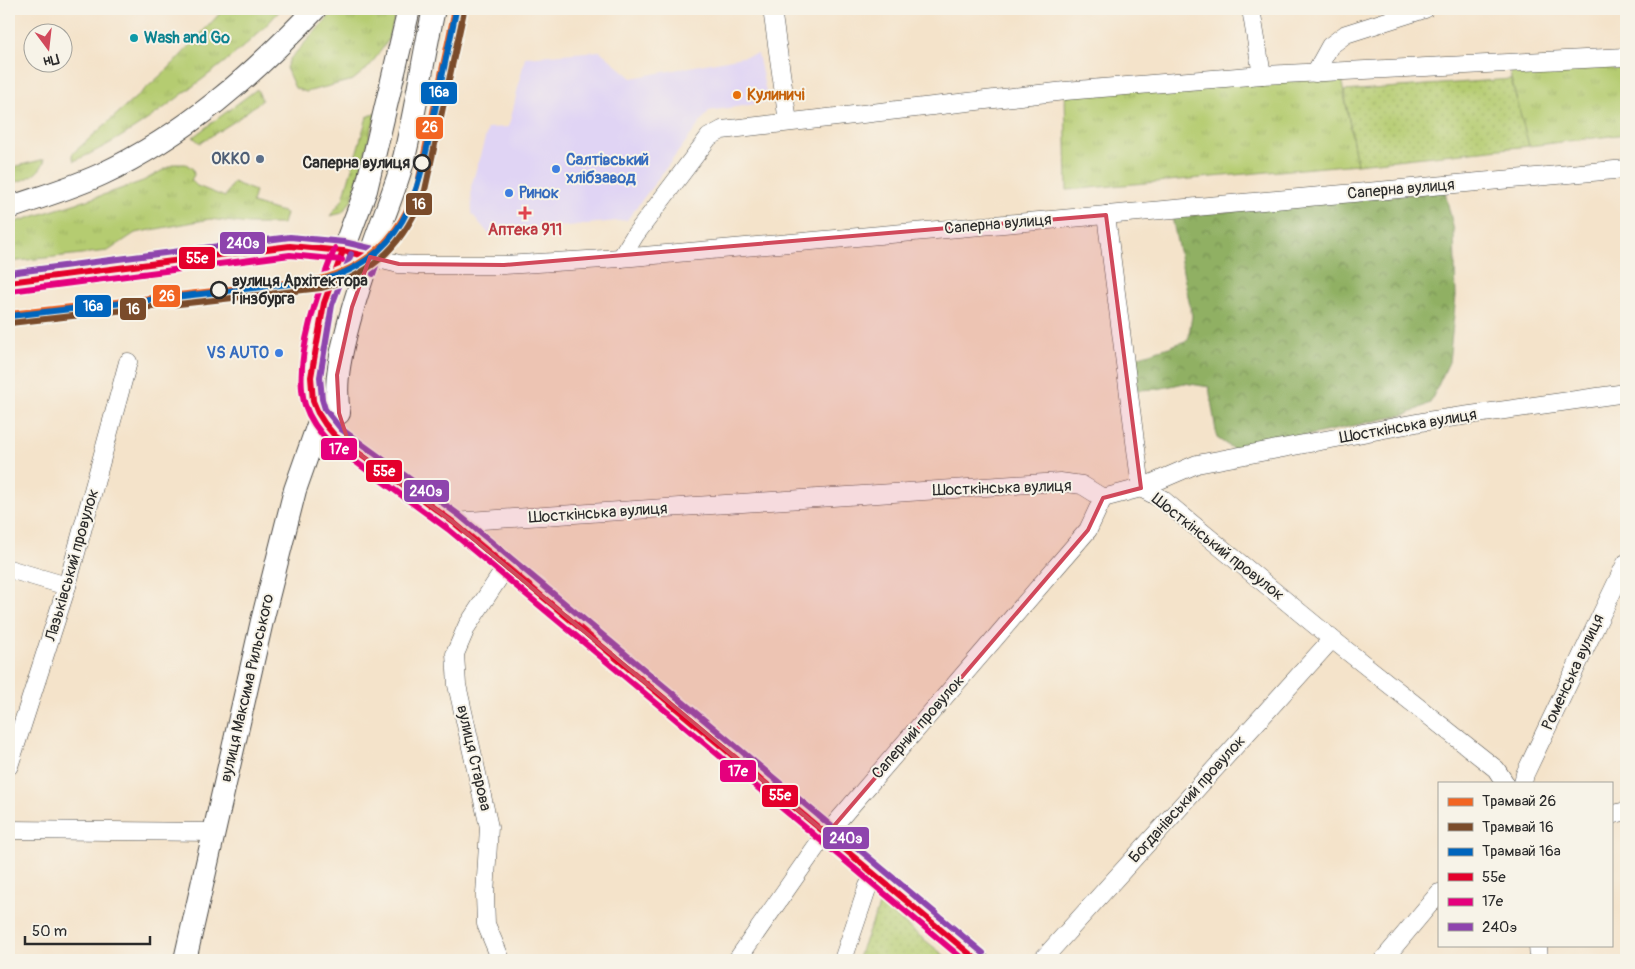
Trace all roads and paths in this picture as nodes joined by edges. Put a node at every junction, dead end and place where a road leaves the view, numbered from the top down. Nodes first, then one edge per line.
1 (409, 9) edge
2 (434, 9) edge
3 (772, 9) edge
4 (1251, 9) edge
5 (1425, 9) edge
6 (311, 12) edge
7 (1626, 57) edge
8 (1315, 73) junction
9 (1262, 75) junction
10 (788, 122) junction
11 (1626, 169) edge
12 (9, 208) edge
13 (1106, 215) junction
14 (343, 251) junction
15 (370, 257) junction
16 (621, 258) junction
17 (9, 282) edge
18 (128, 362) dead end
19 (1626, 393) edge
20 (336, 398) junction
21 (320, 420) junction
22 (350, 447) junction
23 (1141, 488) junction
24 (1103, 498) junction
25 (453, 522) junction
26 (1626, 563) edge
27 (506, 567) junction
28 (9, 570) edge
29 (68, 586) junction
30 (1332, 638) junction
31 (9, 766) edge
32 (1504, 782) edge
33 (1523, 782) edge
34 (1626, 812) edge
35 (1612, 815) edge
36 (9, 830) edge
37 (214, 832) junction
38 (827, 834) junction
39 (876, 876) junction
40 (1438, 894) edge
41 (1538, 946) edge
42 (185, 960) edge
43 (501, 960) edge
44 (737, 960) edge
45 (843, 960) edge
46 (977, 960) edge
47 (1042, 960) edge
48 (1383, 960) edge
49 (1539, 960) edge

1 - 14 main road
2 - 15 main road
3 - 10 street
4 - 9 street
5 - 8 street
6 - 12 main road
7 - 8 street
8 - 9 street
9 - 10 street
10 - 16 street
11 - 13 street, Саперна вулиця
13 - 16 street, Саперна вулиця
13 - 23 street, Шосткінський провулок
14 - 15 main road
14 - 17 main road
14 - 21 main road
15 - 16 street, Саперна вулиця
15 - 20 main road
18 - 29 street, Лазьківський провулок
19 - 23 street, Шосткінська вулиця
20 - 21 main road, вулиця Максима Рильського
20 - 22 main road
21 - 22 main road
21 - 37 main road, вулиця Максима Рильського
22 - 25 main road
23 - 24 street, Шосткінська вулиця
23 - 30 street, Шосткінський провулок
24 - 25 street, Шосткінська вулиця
24 - 38 street, Саперний провулок
25 - 27 main road
26 - 33 street, Роменська вулиця
27 - 38 main road
27 - 43 street, вулиця Старова
28 - 29 street
29 - 31 street, Лазьківський провулок
30 - 32 street, Шосткінський провулок
30 - 47 street, Богданівський провулок
34 - 35 street
36 - 37 street
37 - 42 main road, вулиця Максима Рильського
38 - 39 main road
38 - 44 street, Саперний провулок
39 - 45 street
39 - 46 main road
40 - 48 street
41 - 49 street

